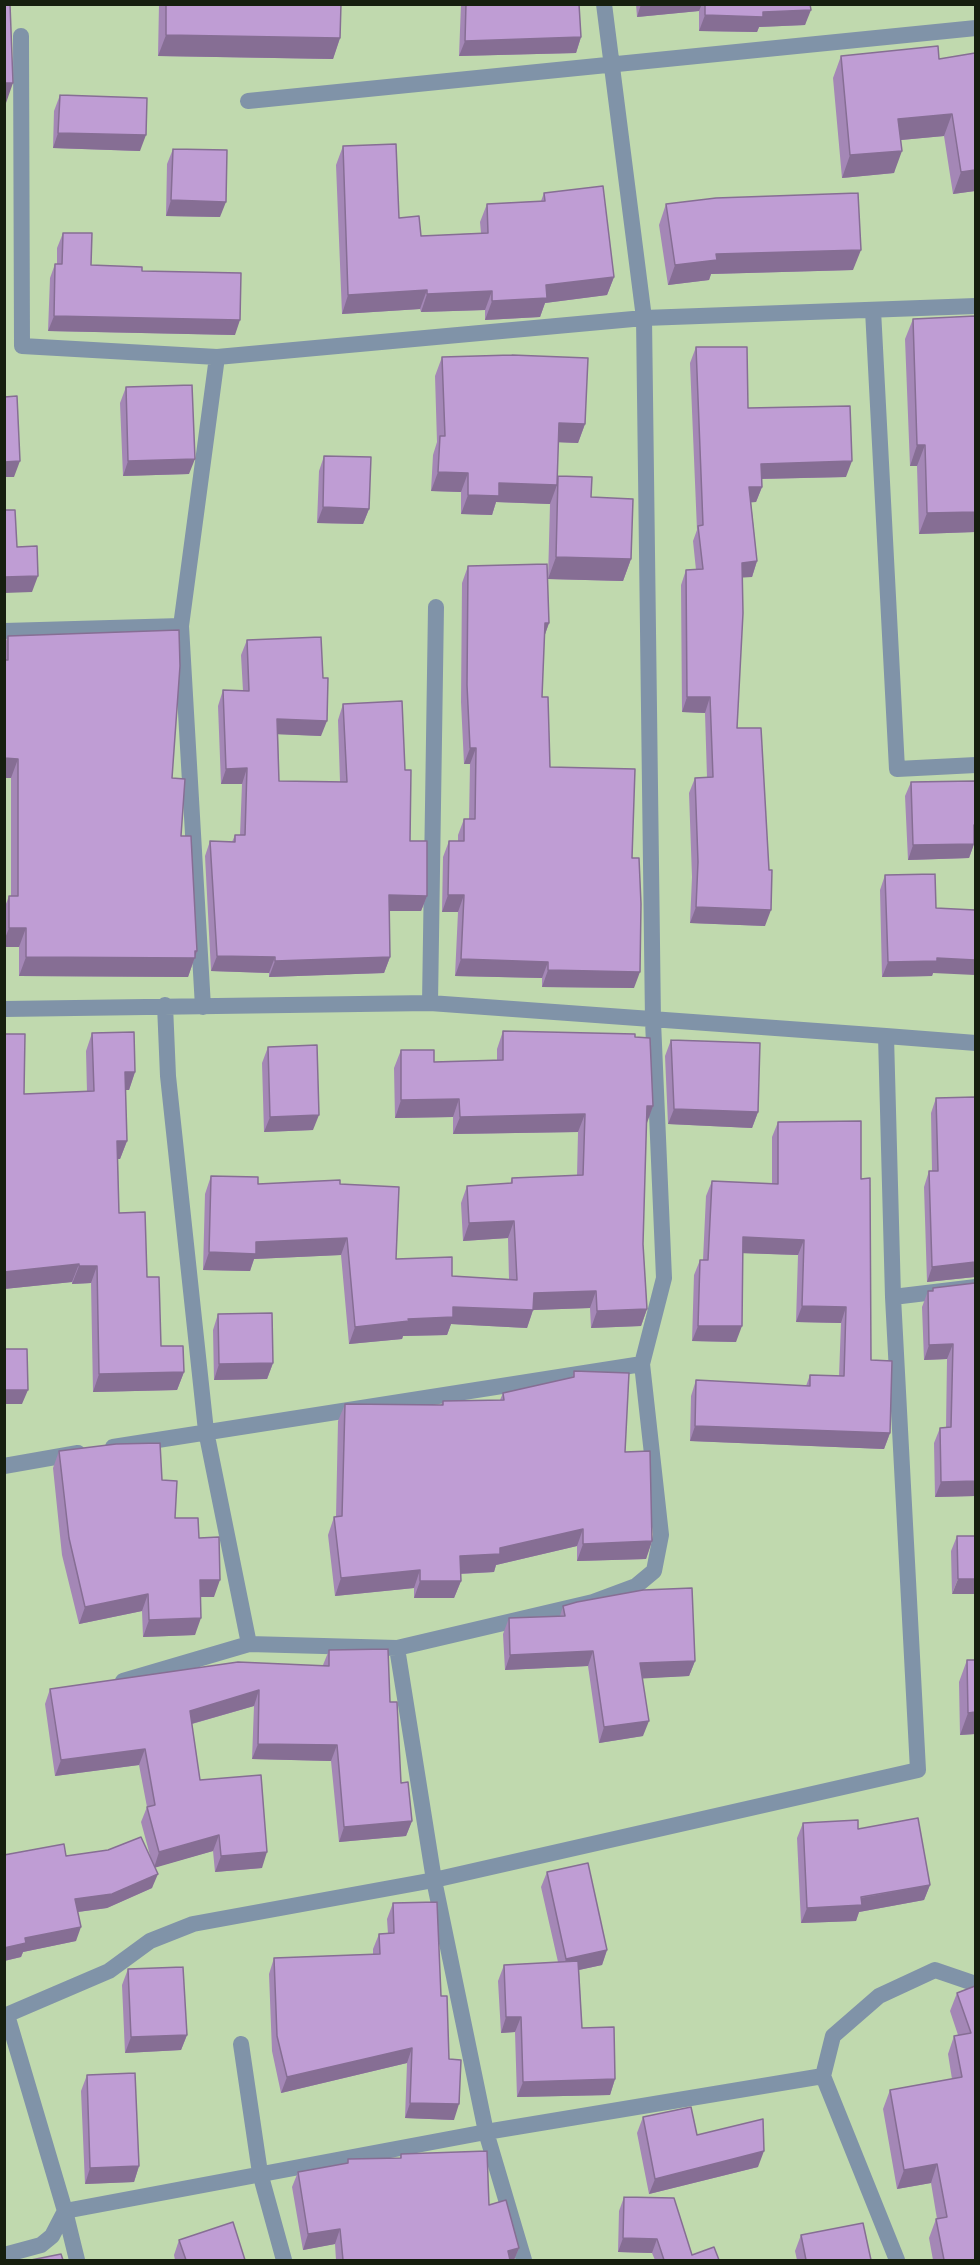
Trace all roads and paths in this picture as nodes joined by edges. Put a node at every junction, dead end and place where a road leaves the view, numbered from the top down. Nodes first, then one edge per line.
1 (604, 4) edge
2 (975, 28) edge
3 (21, 36) dead end
4 (610, 64) junction
5 (248, 101) dead end
6 (975, 306) edge
7 (873, 310) junction
8 (644, 318) junction
9 (217, 357) junction
10 (436, 607) dead end
11 (180, 626) junction
12 (4, 631) edge
13 (975, 765) edge
14 (430, 1003) junction
15 (165, 1005) junction
16 (203, 1008) junction
17 (4, 1010) edge
18 (653, 1021) junction
19 (886, 1036) junction
20 (975, 1043) edge
21 (975, 1287) edge
22 (893, 1297) junction
23 (642, 1364) junction
24 (206, 1431) junction
25 (4, 1466) edge
26 (249, 1644) junction
27 (396, 1648) junction
28 (123, 1681) edge
29 (434, 1880) junction
30 (975, 1984) edge
31 (6, 2015) edge
32 (241, 2044) dead end
33 (823, 2076) junction
34 (486, 2132) junction
35 (260, 2173) junction
36 (65, 2211) junction
37 (4, 2255) edge
38 (77, 2260) edge
39 (284, 2260) edge
40 (524, 2260) edge
41 (897, 2260) edge

1 - 4 street
2 - 4 street
3 - 9 street
4 - 5 street
4 - 8 street
6 - 7 street
7 - 8 street
7 - 13 street
8 - 9 street
8 - 18 street
9 - 11 street
10 - 14 street
11 - 12 street
11 - 16 street
14 - 16 street
14 - 18 street
15 - 16 street
15 - 17 street
15 - 24 street
18 - 19 street
18 - 23 street
19 - 20 street
19 - 22 street
21 - 22 street
22 - 29 street
23 - 24 street
23 - 27 street
24 - 25 street
24 - 26 street
26 - 27 street
26 - 28 street
27 - 29 street
29 - 31 street
29 - 34 street
30 - 33 street
31 - 36 street
32 - 35 street
33 - 34 street
33 - 41 street
34 - 35 street
34 - 40 street
35 - 36 street
35 - 39 street
36 - 37 street
36 - 38 street

